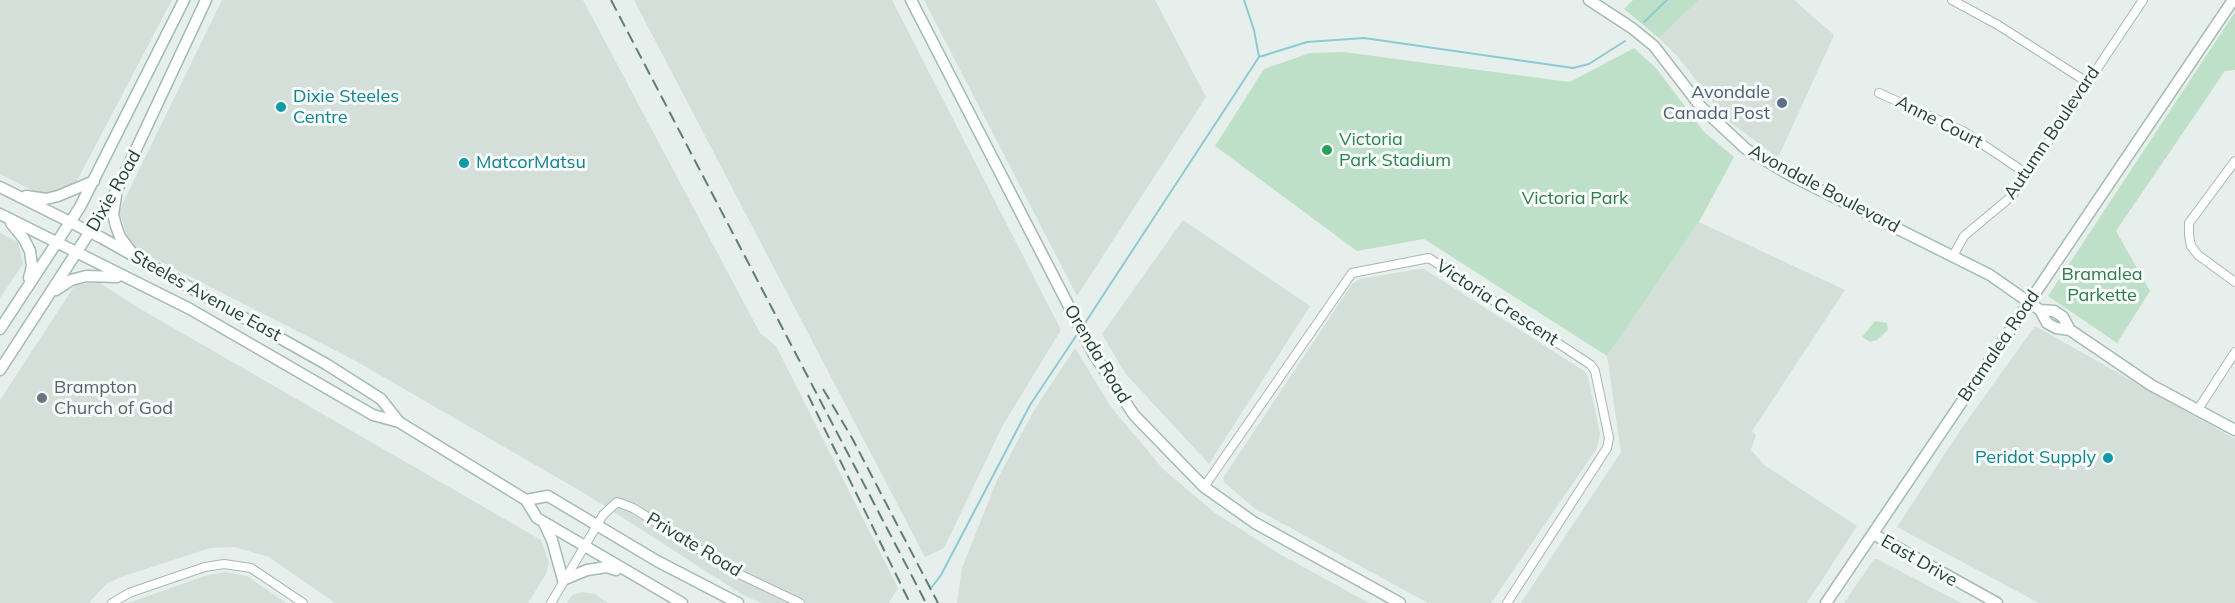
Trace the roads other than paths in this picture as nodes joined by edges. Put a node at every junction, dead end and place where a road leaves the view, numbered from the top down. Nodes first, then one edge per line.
1 (184, 0) edge
2 (206, 0) edge
3 (910, 0) edge
4 (1588, 0) edge
5 (1953, 0) edge
6 (2143, 0) edge
7 (2233, 0) edge
8 (2087, 82) junction
9 (1879, 93) dead end
10 (2235, 161) edge
11 (2027, 174) junction
12 (94, 181) junction
13 (0, 187) edge
14 (117, 190) junction
15 (17, 195) junction
16 (2, 215) edge
17 (70, 222) junction
18 (90, 232) junction
19 (57, 242) junction
20 (77, 253) junction
21 (1953, 256) junction
22 (136, 257) junction
23 (126, 278) junction
24 (2235, 282) edge
25 (27, 286) junction
26 (50, 294) junction
27 (2028, 302) junction
28 (0, 329) edge
29 (2235, 352) edge
30 (0, 370) edge
31 (2197, 411) junction
32 (399, 422) junction
33 (2235, 430) edge
34 (1204, 487) junction
35 (526, 500) junction
36 (543, 522) junction
37 (597, 525) junction
38 (1873, 534) junction
39 (584, 547) junction
40 (626, 572) junction
41 (563, 580) junction
42 (112, 603) edge
43 (303, 603) edge
44 (551, 603) edge
45 (682, 603) edge
46 (738, 603) edge
47 (800, 603) edge
48 (1400, 603) edge
49 (1507, 603) edge
50 (1826, 603) edge
51 (1996, 603) edge

1 - 12 main road, Dixie Road
2 - 14 main road, Dixie Road
3 - 34 main road, Orenda Road
4 - 21 main road, Avondale Boulevard
5 - 8 street
6 - 8 street, Autumn Boulevard
7 - 27 main road, Bramalea Road
8 - 11 street, Autumn Boulevard
9 - 11 street, Anne Court
10 - 24 street
11 - 21 street, Autumn Boulevard
12 - 15 main road
12 - 17 main road, Dixie Road
13 - 15 main road, Steeles Avenue East
14 - 18 main road, Dixie Road
14 - 22 main road
15 - 17 main road, Steeles Avenue East
16 - 19 main road, Steeles Avenue East
16 - 25 main road
17 - 18 main road, Steeles Avenue East
17 - 19 main road, Dixie Road
18 - 20 main road, Dixie Road
18 - 22 main road, Steeles Avenue East
19 - 20 main road, Steeles Avenue East
19 - 25 main road, Dixie Road
20 - 23 main road, Steeles Avenue East
20 - 26 main road, Dixie Road
21 - 27 main road, Avondale Boulevard
22 - 32 main road, Steeles Avenue East
23 - 26 main road
23 - 32 main road, Steeles Avenue East
25 - 28 main road, Dixie Road
26 - 30 main road, Dixie Road
27 - 31 main road, Avondale Boulevard
27 - 38 main road, Bramalea Road
29 - 31 street
31 - 33 main road, Avondale Boulevard
32 - 35 main road, Steeles Avenue East
34 - 48 main road, Orenda Road
34 - 49 street, Victoria Crescent
35 - 36 main road, Steeles Avenue East
35 - 37 main road
36 - 39 main road, Steeles Avenue East
36 - 41 main road
37 - 39 street
37 - 46 main road
37 - 47 street, Private Road
38 - 50 main road, Bramalea Road
38 - 51 main road, East Drive
39 - 40 main road, Steeles Avenue East
39 - 41 street
40 - 41 main road
40 - 45 main road, Steeles Avenue East
41 - 44 street
42 - 43 street

